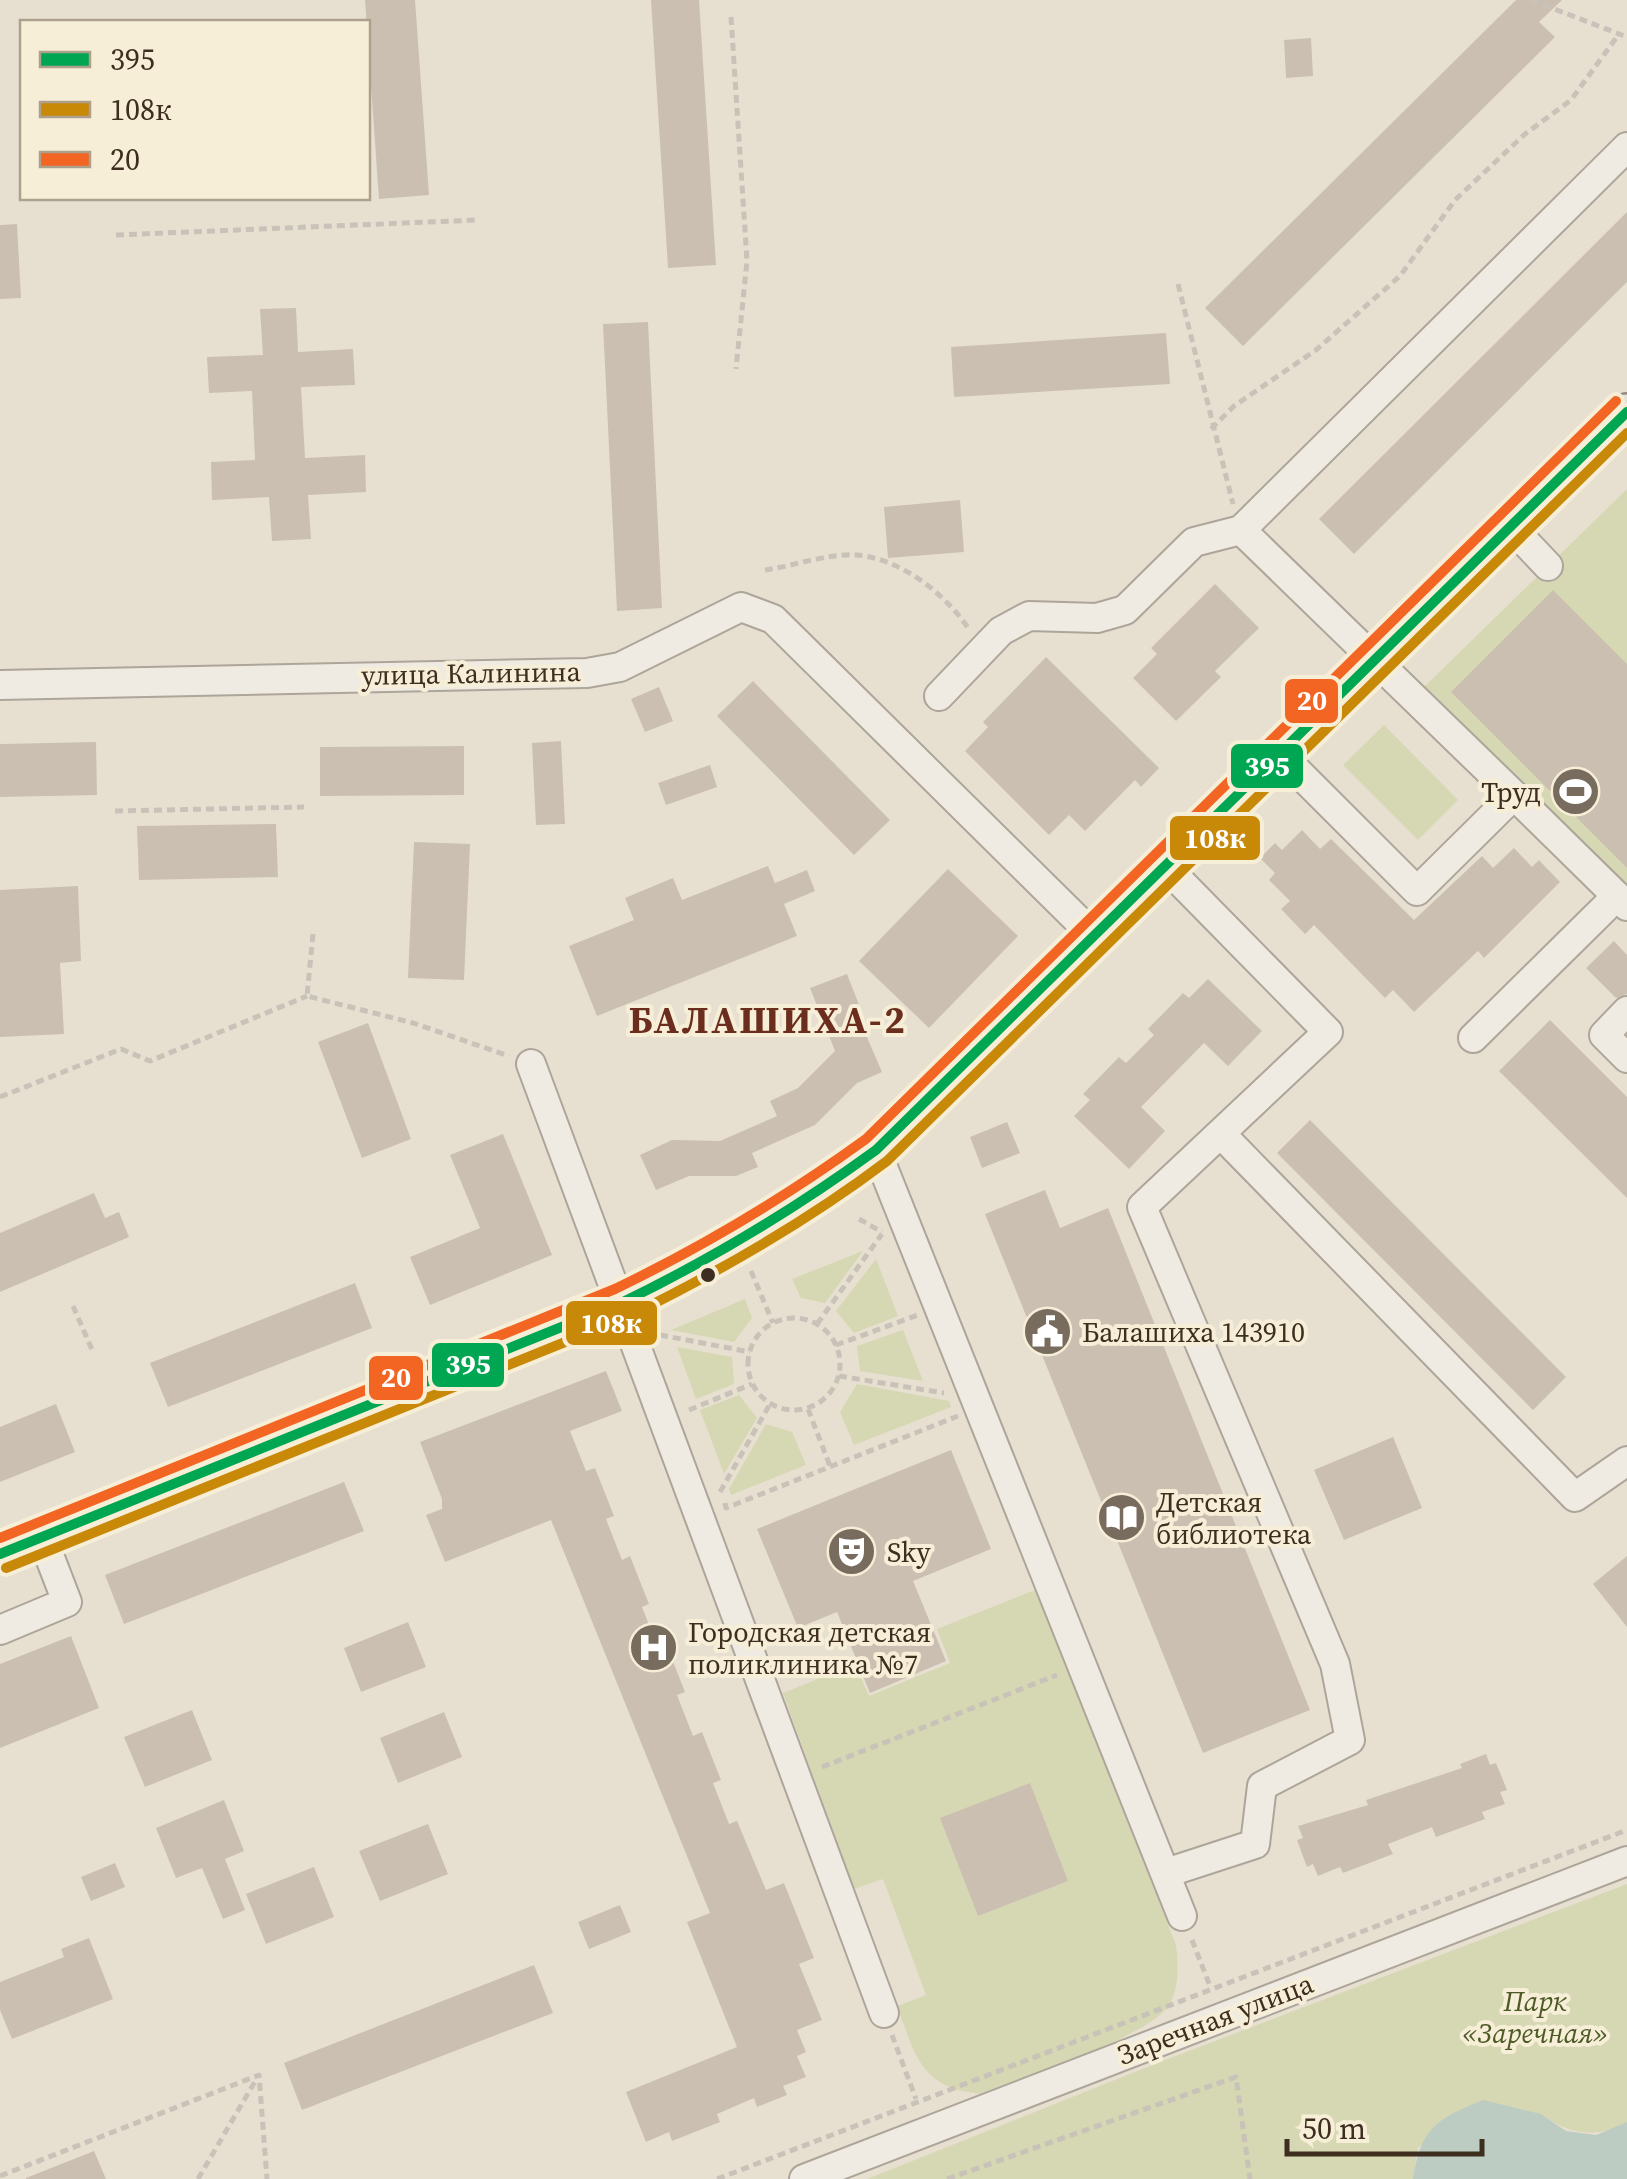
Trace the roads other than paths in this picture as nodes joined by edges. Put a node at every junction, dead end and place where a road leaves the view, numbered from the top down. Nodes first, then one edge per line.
1 (1627, 146) edge
2 (1627, 412) edge
3 (1511, 526) junction
4 (1242, 530) junction
5 (1548, 566) dead end
6 (1376, 660) junction
7 (0, 685) edge
8 (938, 696) dead end
9 (1280, 754) junction
10 (1514, 795) junction
11 (1166, 867) junction
12 (1622, 901) edge
13 (1094, 937) junction
14 (1627, 1011) edge
15 (1474, 1038) dead end
16 (1627, 1058) edge
17 (531, 1064) road end
18 (1222, 1134) junction
19 (876, 1150) junction
20 (620, 1303) junction
21 (1627, 1460) edge
22 (42, 1537) junction
23 (0, 1554) edge
24 (0, 1630) edge
25 (1627, 1861) edge
26 (1166, 1874) junction
27 (1182, 1916) road end
28 (884, 2012) road end
29 (804, 2179) edge

1 - 4 street
2 - 3 main road
3 - 5 street
3 - 6 main road
4 - 6 street
4 - 8 street
6 - 9 main road
6 - 10 street
7 - 13 street, улица Калинина
9 - 10 street
9 - 11 main road
10 - 12 street
11 - 13 main road
11 - 18 street
12 - 15 street
13 - 19 main road
14 - 16 street
17 - 20 street
18 - 21 street
18 - 26 street
19 - 20 main road
19 - 26 street
20 - 22 main road
20 - 28 street
22 - 23 main road
22 - 24 street
25 - 29 street, Заречная улица
26 - 27 street

